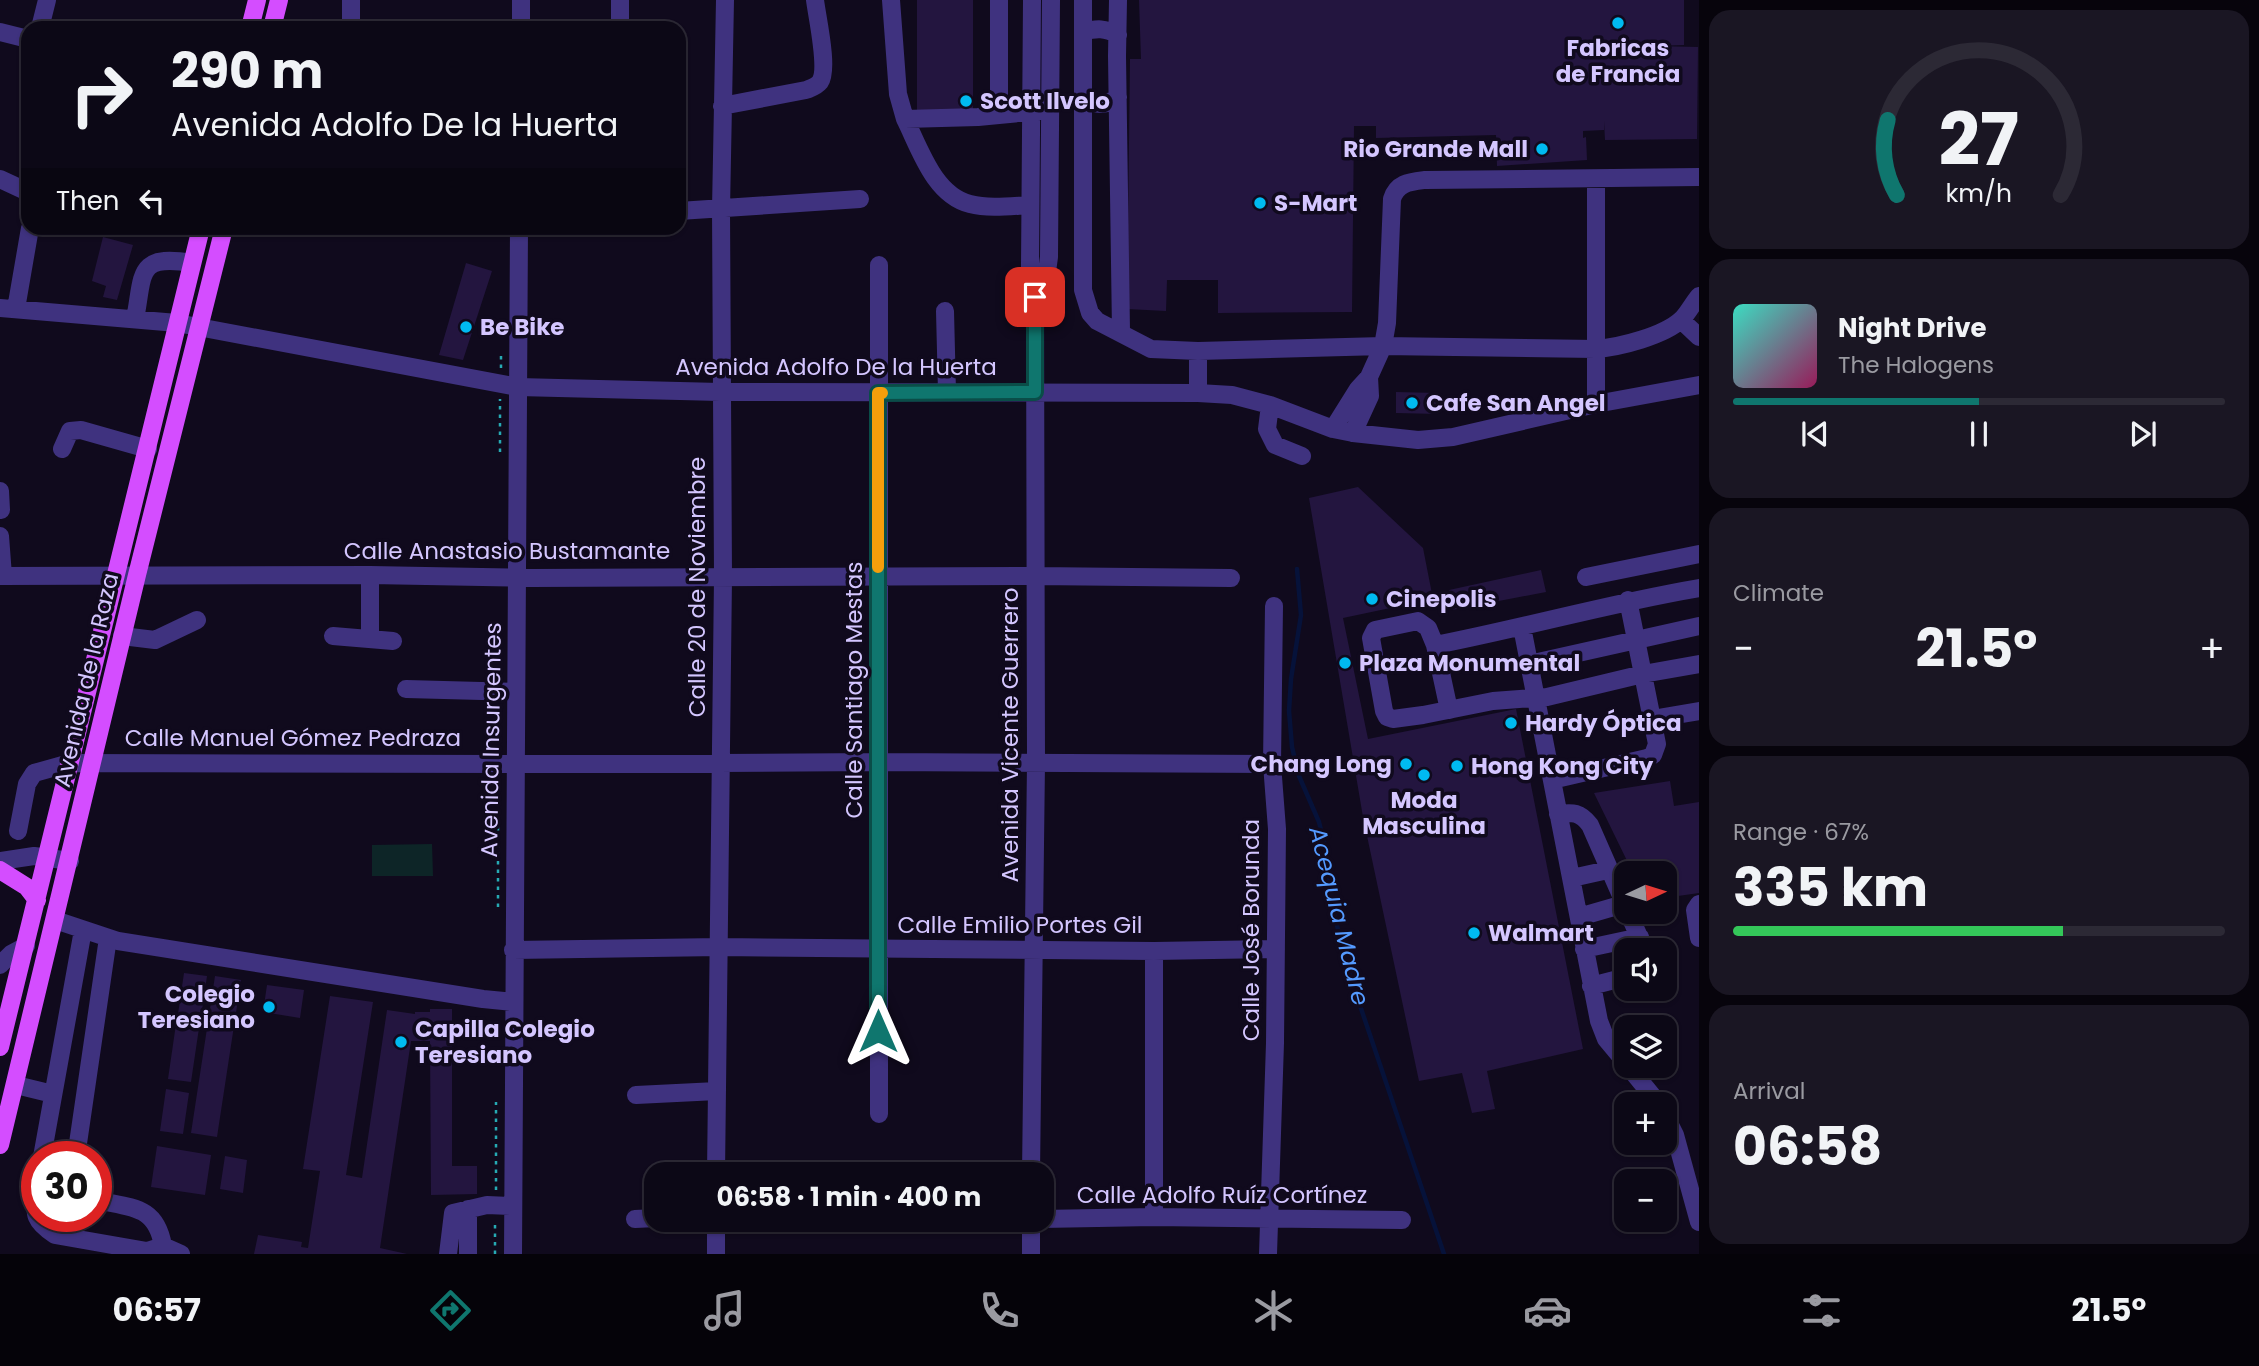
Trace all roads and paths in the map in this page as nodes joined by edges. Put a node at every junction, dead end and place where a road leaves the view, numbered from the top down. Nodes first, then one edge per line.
1 (47, 0) edge
2 (257, 0) edge
3 (279, 0) edge
4 (351, 0) edge
5 (521, 0) edge
6 (620, 0) edge
7 (725, 0) edge
8 (815, 0) edge
9 (891, 0) edge
10 (999, 0) edge
11 (1032, 0) edge
12 (1051, 0) edge
13 (1083, 0) edge
14 (1118, 0) edge
15 (42, 21) edge
16 (252, 21) edge
17 (274, 21) edge
18 (351, 21) edge
19 (521, 21) edge
20 (620, 21) edge
21 (0, 32) edge
22 (1083, 32) junction
23 (1118, 35) junction
24 (21, 37) edge
25 (1118, 97) junction
26 (1083, 99) junction
27 (722, 106) junction
28 (1050, 110) junction
29 (1031, 111) junction
30 (999, 114) junction
31 (905, 119) junction
32 (1699, 177) edge
33 (0, 179) edge
34 (1597, 179) junction
35 (21, 189) edge
36 (860, 199) dead end
37 (1030, 205) junction
38 (721, 209) junction
39 (686, 211) edge
40 (28, 235) edge
41 (199, 235) edge
42 (222, 235) edge
43 (519, 235) edge
44 (192, 263) junction
45 (879, 265) dead end
46 (1699, 296) edge
47 (1035, 297) junction
48 (8, 308) edge
49 (945, 311) dead end
50 (135, 319) junction
51 (1681, 320) junction
52 (177, 323) junction
53 (199, 328) junction
54 (1121, 331) junction
55 (1699, 337) edge
56 (1383, 346) junction
57 (1597, 349) junction
58 (1198, 351) junction
59 (1369, 377) junction
60 (1699, 384) edge
61 (518, 387) junction
62 (720, 392) junction
63 (947, 392) junction
64 (1035, 392) junction
65 (878, 393) junction
66 (1198, 393) junction
67 (1596, 404) junction
68 (1270, 405) junction
69 (1333, 429) junction
70 (1353, 433) junction
71 (62, 449) dead end
72 (148, 449) junction
73 (1302, 456) dead end
74 (0, 491) edge
75 (1, 510) edge
76 (0, 536) edge
77 (1699, 554) edge
78 (117, 575) junction
79 (137, 575) junction
80 (370, 575) junction
81 (1, 576) edge
82 (1035, 576) junction
83 (723, 577) junction
84 (878, 577) junction
85 (1586, 577) dead end
86 (518, 578) junction
87 (1231, 578) dead end
88 (1699, 588) edge
89 (1628, 600) junction
90 (1274, 606) dead end
91 (197, 620) dead end
92 (1699, 626) edge
93 (1522, 627) junction
94 (122, 636) junction
95 (332, 636) dead end
96 (370, 639) junction
97 (1636, 639) junction
98 (393, 640) dead end
99 (1435, 645) junction
100 (1529, 664) junction
101 (1699, 664) edge
102 (1643, 674) junction
103 (406, 689) dead end
104 (516, 692) junction
105 (1537, 696) junction
106 (1449, 710) junction
107 (1699, 711) edge
108 (1653, 719) junction
109 (92, 762) junction
110 (879, 762) junction
111 (70, 763) junction
112 (721, 763) junction
113 (1036, 763) junction
114 (514, 764) junction
115 (1272, 764) junction
116 (1552, 780) junction
117 (1558, 814) junction
118 (18, 831) dead end
119 (48, 857) junction
120 (0, 860) edge
121 (70, 861) junction
122 (0, 870) edge
123 (1608, 870) junction
124 (1572, 878) junction
125 (1614, 882) edge
126 (37, 900) junction
127 (1699, 904) edge
128 (1614, 910) edge
129 (1579, 917) junction
130 (55, 920) junction
131 (83, 930) junction
132 (108, 938) junction
133 (1699, 938) edge
134 (26, 946) junction
135 (1614, 946) edge
136 (720, 947) junction
137 (877, 949) junction
138 (1276, 949) junction
139 (1584, 949) junction
140 (513, 950) junction
141 (1033, 950) junction
142 (1154, 951) junction
143 (0, 965) edge
144 (1614, 980) edge
145 (1591, 986) junction
146 (514, 1002) junction
147 (0, 1047) edge
148 (1614, 1049) edge
149 (1638, 1078) edge
150 (16, 1085) junction
151 (717, 1091) junction
152 (1649, 1092) edge
153 (53, 1094) junction
154 (636, 1095) dead end
155 (879, 1114) dead end
156 (45, 1141) edge
157 (78, 1141) edge
158 (1677, 1142) edge
159 (0, 1146) edge
160 (716, 1162) edge
161 (1031, 1162) edge
162 (112, 1204) edge
163 (513, 1206) junction
164 (468, 1209) junction
165 (1154, 1217) junction
166 (635, 1219) dead end
167 (644, 1219) edge
168 (1054, 1219) edge
169 (1269, 1219) junction
170 (1402, 1220) dead end
171 (1699, 1222) edge
172 (50, 1232) edge
173 (716, 1232) edge
174 (1031, 1232) edge
175 (163, 1246) junction
176 (181, 1254) edge
177 (448, 1254) edge
178 (468, 1254) edge
179 (513, 1254) edge
180 (716, 1254) edge
181 (1031, 1254) edge
182 (1268, 1254) edge

1 - 15 street
2 - 16 main road
3 - 17 main road
4 - 18 street
5 - 19 street
6 - 20 street
7 - 27 street, Calle 20 de Noviembre
8 - 27 street
9 - 31 street
10 - 30 street
11 - 29 street, Avenida Vicente Guerrero
12 - 28 street, Avenida Vicente Guerrero
13 - 22 street
14 - 23 street
21 - 24 street
22 - 23 street
22 - 26 street
23 - 25 street
25 - 26 street
25 - 54 street
26 - 54 street
27 - 38 street, Calle 20 de Noviembre
28 - 29 street
28 - 47 street, Avenida Vicente Guerrero
29 - 30 street
29 - 37 street, Avenida Vicente Guerrero
30 - 31 street
31 - 37 street
32 - 34 street
33 - 35 street
34 - 56 street
34 - 57 street
36 - 38 street
37 - 47 street, Avenida Vicente Guerrero
38 - 39 street
38 - 62 street, Calle 20 de Noviembre
40 - 48 street
41 - 44 main road, Avenida de la Raza
42 - 53 main road, Avenida de la Raza
43 - 61 street, Avenida Insurgentes
44 - 50 street
44 - 52 main road, Avenida de la Raza
45 - 65 street, Calle Santiago Mestas
46 - 51 street
47 - 64 street, Avenida Vicente Guerrero
48 - 50 street, Avenida Adolfo De la Huerta
49 - 63 street
50 - 52 street, Avenida Adolfo De la Huerta
51 - 55 street
51 - 57 street
52 - 53 street, Avenida Adolfo De la Huerta
52 - 72 main road, Avenida de la Raza
53 - 61 street, Avenida Adolfo De la Huerta
53 - 79 main road, Avenida de la Raza
54 - 58 street
56 - 57 street
56 - 58 street
56 - 59 street
57 - 67 street
58 - 66 street
59 - 69 street
59 - 70 street
60 - 67 street, Avenida Adolfo De la Huerta
61 - 62 street, Avenida Adolfo De la Huerta
61 - 86 street, Avenida Insurgentes
62 - 65 street, Avenida Adolfo De la Huerta
62 - 83 street, Calle 20 de Noviembre
63 - 64 street, Avenida Adolfo De la Huerta
63 - 65 street, Avenida Adolfo De la Huerta
64 - 66 street, Avenida Adolfo De la Huerta
64 - 82 street, Avenida Vicente Guerrero
65 - 84 street, Calle Santiago Mestas
66 - 68 street, Avenida Adolfo De la Huerta
67 - 70 street, Avenida Adolfo De la Huerta
68 - 69 street, Avenida Adolfo De la Huerta
68 - 73 street
69 - 70 street, Avenida Adolfo De la Huerta
71 - 72 street
72 - 78 main road, Avenida de la Raza
74 - 75 street
76 - 81 street
77 - 85 street
78 - 79 street, Calle Anastasio Bustamante
78 - 81 street, Calle Anastasio Bustamante
78 - 111 main road, Avenida de la Raza
79 - 80 street, Calle Anastasio Bustamante
79 - 94 main road, Avenida de la Raza
80 - 86 street, Calle Anastasio Bustamante
80 - 96 street
82 - 84 street, Calle Anastasio Bustamante
82 - 87 street, Calle Anastasio Bustamante
82 - 113 street, Avenida Vicente Guerrero
83 - 84 street, Calle Anastasio Bustamante
83 - 86 street, Calle Anastasio Bustamante
83 - 112 street, Calle 20 de Noviembre
84 - 110 street, Calle Santiago Mestas
86 - 104 street, Avenida Insurgentes
88 - 89 street
89 - 93 street
89 - 97 street
90 - 115 street, Calle José Borunda
91 - 94 street
92 - 97 street
93 - 99 street
93 - 100 street
94 - 109 main road, Avenida de la Raza
95 - 96 street
96 - 98 street
97 - 100 street
97 - 102 street
99 - 106 street
99 - 106 street
100 - 105 street
101 - 102 street
102 - 105 street
102 - 108 street
103 - 104 street
104 - 114 street, Avenida Insurgentes
105 - 106 street
105 - 116 street
107 - 108 street
108 - 116 street
109 - 111 street, Calle Manuel Gómez Pedraza
109 - 114 street, Calle Manuel Gómez Pedraza
109 - 121 main road, Avenida de la Raza
110 - 112 street, Calle Manuel Gómez Pedraza
110 - 113 street, Calle Manuel Gómez Pedraza
110 - 137 street, Calle Santiago Mestas
111 - 118 street, Calle Manuel Gómez Pedraza
111 - 119 main road, Avenida de la Raza
112 - 114 street, Calle Manuel Gómez Pedraza
112 - 136 street, Calle 20 de Noviembre
113 - 115 street, Calle Manuel Gómez Pedraza
113 - 141 street, Avenida Vicente Guerrero
114 - 140 street, Avenida Insurgentes
115 - 138 street, Calle José Borunda
116 - 117 street
117 - 123 street
117 - 124 street
119 - 120 street
119 - 121 street
119 - 126 main road, Avenida de la Raza
121 - 130 main road, Avenida de la Raza
122 - 126 main road
123 - 124 street
123 - 125 street
124 - 129 street
126 - 134 main road, Avenida de la Raza
127 - 133 street
128 - 129 street
129 - 139 street
130 - 131 street
130 - 150 main road, Avenida de la Raza
131 - 132 street
131 - 153 street
132 - 146 street
132 - 157 street
134 - 143 street
134 - 147 main road, Avenida de la Raza
135 - 139 street
136 - 137 street, Calle Emilio Portes Gil
136 - 140 street, Calle Emilio Portes Gil
136 - 151 street, Calle 20 de Noviembre
137 - 141 street, Calle Emilio Portes Gil
137 - 155 street, Calle Santiago Mestas
138 - 142 street, Calle Emilio Portes Gil
138 - 169 street, Calle José Borunda
139 - 145 street
140 - 146 street, Avenida Insurgentes
141 - 142 street, Calle Emilio Portes Gil
141 - 161 street, Avenida Vicente Guerrero
142 - 165 street
144 - 145 street
145 - 148 street
146 - 163 street, Avenida Insurgentes
149 - 152 street
150 - 153 street
150 - 159 main road, Avenida de la Raza
151 - 154 street
151 - 160 street, Calle 20 de Noviembre
153 - 156 street
158 - 171 street
162 - 175 street
163 - 164 street
163 - 179 street, Avenida Insurgentes
164 - 177 street
164 - 178 street
165 - 168 street, Calle Adolfo Ruíz Cortínez
165 - 169 street, Calle Adolfo Ruíz Cortínez
166 - 167 street
169 - 170 street, Calle Adolfo Ruíz Cortínez
169 - 182 street, Calle José Borunda
172 - 175 street
173 - 180 street
174 - 181 street
175 - 176 street

